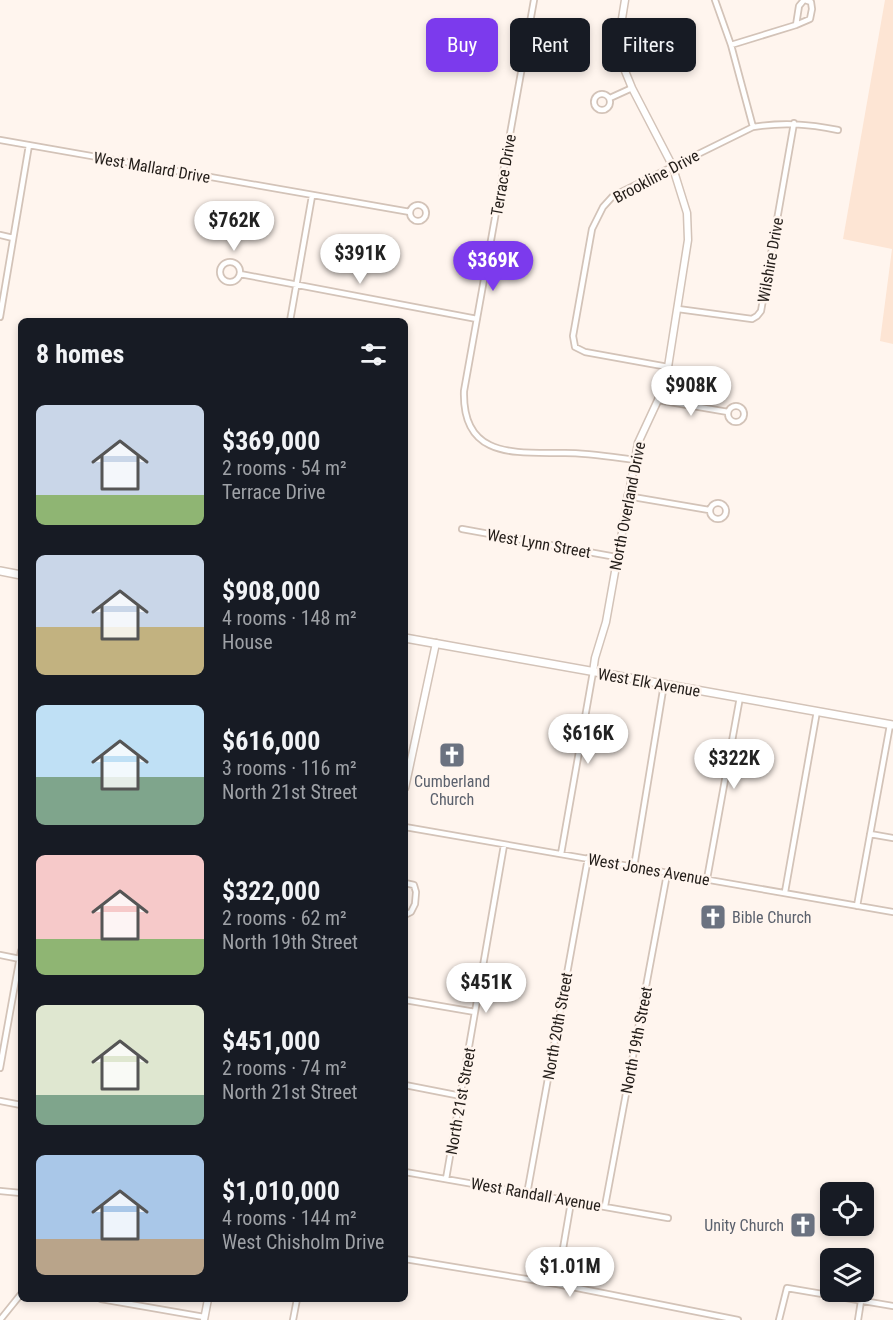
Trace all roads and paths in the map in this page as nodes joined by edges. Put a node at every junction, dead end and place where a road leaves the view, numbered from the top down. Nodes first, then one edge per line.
1 (534, 0) edge
2 (625, 0) edge
3 (716, 0) edge
4 (804, 0) edge
5 (796, 25) junction
6 (731, 45) junction
7 (632, 88) junction
8 (609, 98) dead end
9 (794, 123) junction
10 (753, 128) junction
11 (838, 130) dead end
12 (0, 140) edge
13 (29, 145) junction
14 (672, 165) junction
15 (312, 195) junction
16 (410, 212) dead end
17 (0, 236) edge
18 (14, 238) junction
19 (240, 274) junction
20 (296, 283) junction
21 (678, 309) junction
22 (0, 317) edge
23 (290, 318) edge
24 (477, 319) junction
25 (668, 367) junction
26 (658, 400) junction
27 (728, 412) dead end
28 (635, 460) junction
29 (627, 496) junction
30 (709, 510) dead end
31 (462, 530) dead end
32 (616, 557) junction
33 (0, 571) edge
34 (18, 574) edge
35 (408, 638) edge
36 (436, 643) junction
37 (593, 672) junction
38 (664, 684) junction
39 (740, 698) junction
40 (817, 711) junction
41 (891, 725) edge
42 (408, 774) edge
43 (408, 828) edge
44 (870, 834) junction
45 (893, 838) edge
46 (504, 845) junction
47 (561, 854) junction
48 (588, 858) junction
49 (634, 867) junction
50 (667, 874) junction
51 (707, 879) junction
52 (408, 884) edge
53 (785, 892) junction
54 (857, 906) junction
55 (893, 912) edge
56 (408, 914) edge
57 (0, 956) edge
58 (18, 959) edge
59 (18, 970) edge
60 (408, 1001) edge
61 (475, 1012) junction
62 (0, 1068) edge
63 (408, 1086) edge
64 (461, 1096) junction
65 (0, 1101) edge
66 (18, 1104) edge
67 (408, 1173) edge
68 (446, 1179) junction
69 (0, 1191) edge
70 (18, 1193) edge
71 (527, 1194) junction
72 (571, 1202) junction
73 (605, 1206) junction
74 (668, 1218) dead end
75 (408, 1259) edge
76 (557, 1284) junction
77 (820, 1294) edge
78 (18, 1298) edge
79 (117, 1302) edge
80 (207, 1302) edge
81 (297, 1302) edge
82 (861, 1302) edge
83 (867, 1302) edge
84 (893, 1306) edge
85 (204, 1318) edge
86 (0, 1320) edge
87 (294, 1320) edge
88 (738, 1320) edge
89 (779, 1320) edge
90 (858, 1320) edge

1 - 24 street, Terrace Drive
2 - 7 street, North Overland Drive
3 - 6 street
4 - 5 street
4 - 5 street
5 - 6 street
6 - 10 street
7 - 8 street
7 - 14 street, North Overland Drive
9 - 10 street, Brookline Drive
9 - 11 street, Brookline Drive
9 - 21 street, Wilshire Drive
10 - 14 street, Brookline Drive
12 - 13 street, West Mallard Drive
13 - 15 street, West Mallard Drive
13 - 18 street
14 - 21 street, North Overland Drive
14 - 25 street, Brookline Drive
15 - 16 street, West Mallard Drive
15 - 20 street
17 - 18 street
18 - 22 street
19 - 19 street
19 - 20 street
20 - 23 street
20 - 24 street
21 - 25 street, North Overland Drive
24 - 28 street, Terrace Drive
25 - 26 street, North Overland Drive
26 - 27 street
26 - 28 street, North Overland Drive
28 - 29 street, North Overland Drive
29 - 30 street
29 - 32 street, North Overland Drive
31 - 32 street, West Lynn Street
32 - 37 street, North Overland Drive
33 - 34 main road
35 - 36 main road, West Elk Avenue
36 - 37 main road, West Elk Avenue
36 - 42 street
37 - 38 main road, West Elk Avenue
37 - 47 street
38 - 39 main road, West Elk Avenue
38 - 49 street
39 - 40 main road, West Elk Avenue
39 - 51 street
40 - 41 main road, West Elk Avenue
40 - 53 street
41 - 44 street
43 - 46 street, West Jones Avenue
44 - 45 street
44 - 54 street
46 - 47 street, West Jones Avenue
46 - 61 street, North 21st Street
47 - 48 street, West Jones Avenue
48 - 49 street, West Jones Avenue
48 - 71 street, North 20th Street
49 - 50 street, West Jones Avenue
50 - 51 street, West Jones Avenue
50 - 73 street, North 19th Street
51 - 53 street, West Jones Avenue
52 - 56 street
53 - 54 street, West Jones Avenue
54 - 55 street, West Jones Avenue
57 - 58 street
59 - 62 street
60 - 61 street
61 - 64 street, North 21st Street
63 - 64 street
64 - 68 street, North 21st Street
65 - 66 street
67 - 68 street, West Randall Avenue
68 - 71 street, West Randall Avenue
69 - 70 street
71 - 72 street, West Randall Avenue
72 - 73 street, West Randall Avenue
72 - 76 street
73 - 74 street, West Randall Avenue
75 - 76 street
76 - 88 street
77 - 89 street
78 - 86 street
79 - 85 street
80 - 85 street
81 - 87 street
82 - 90 street
83 - 84 street

